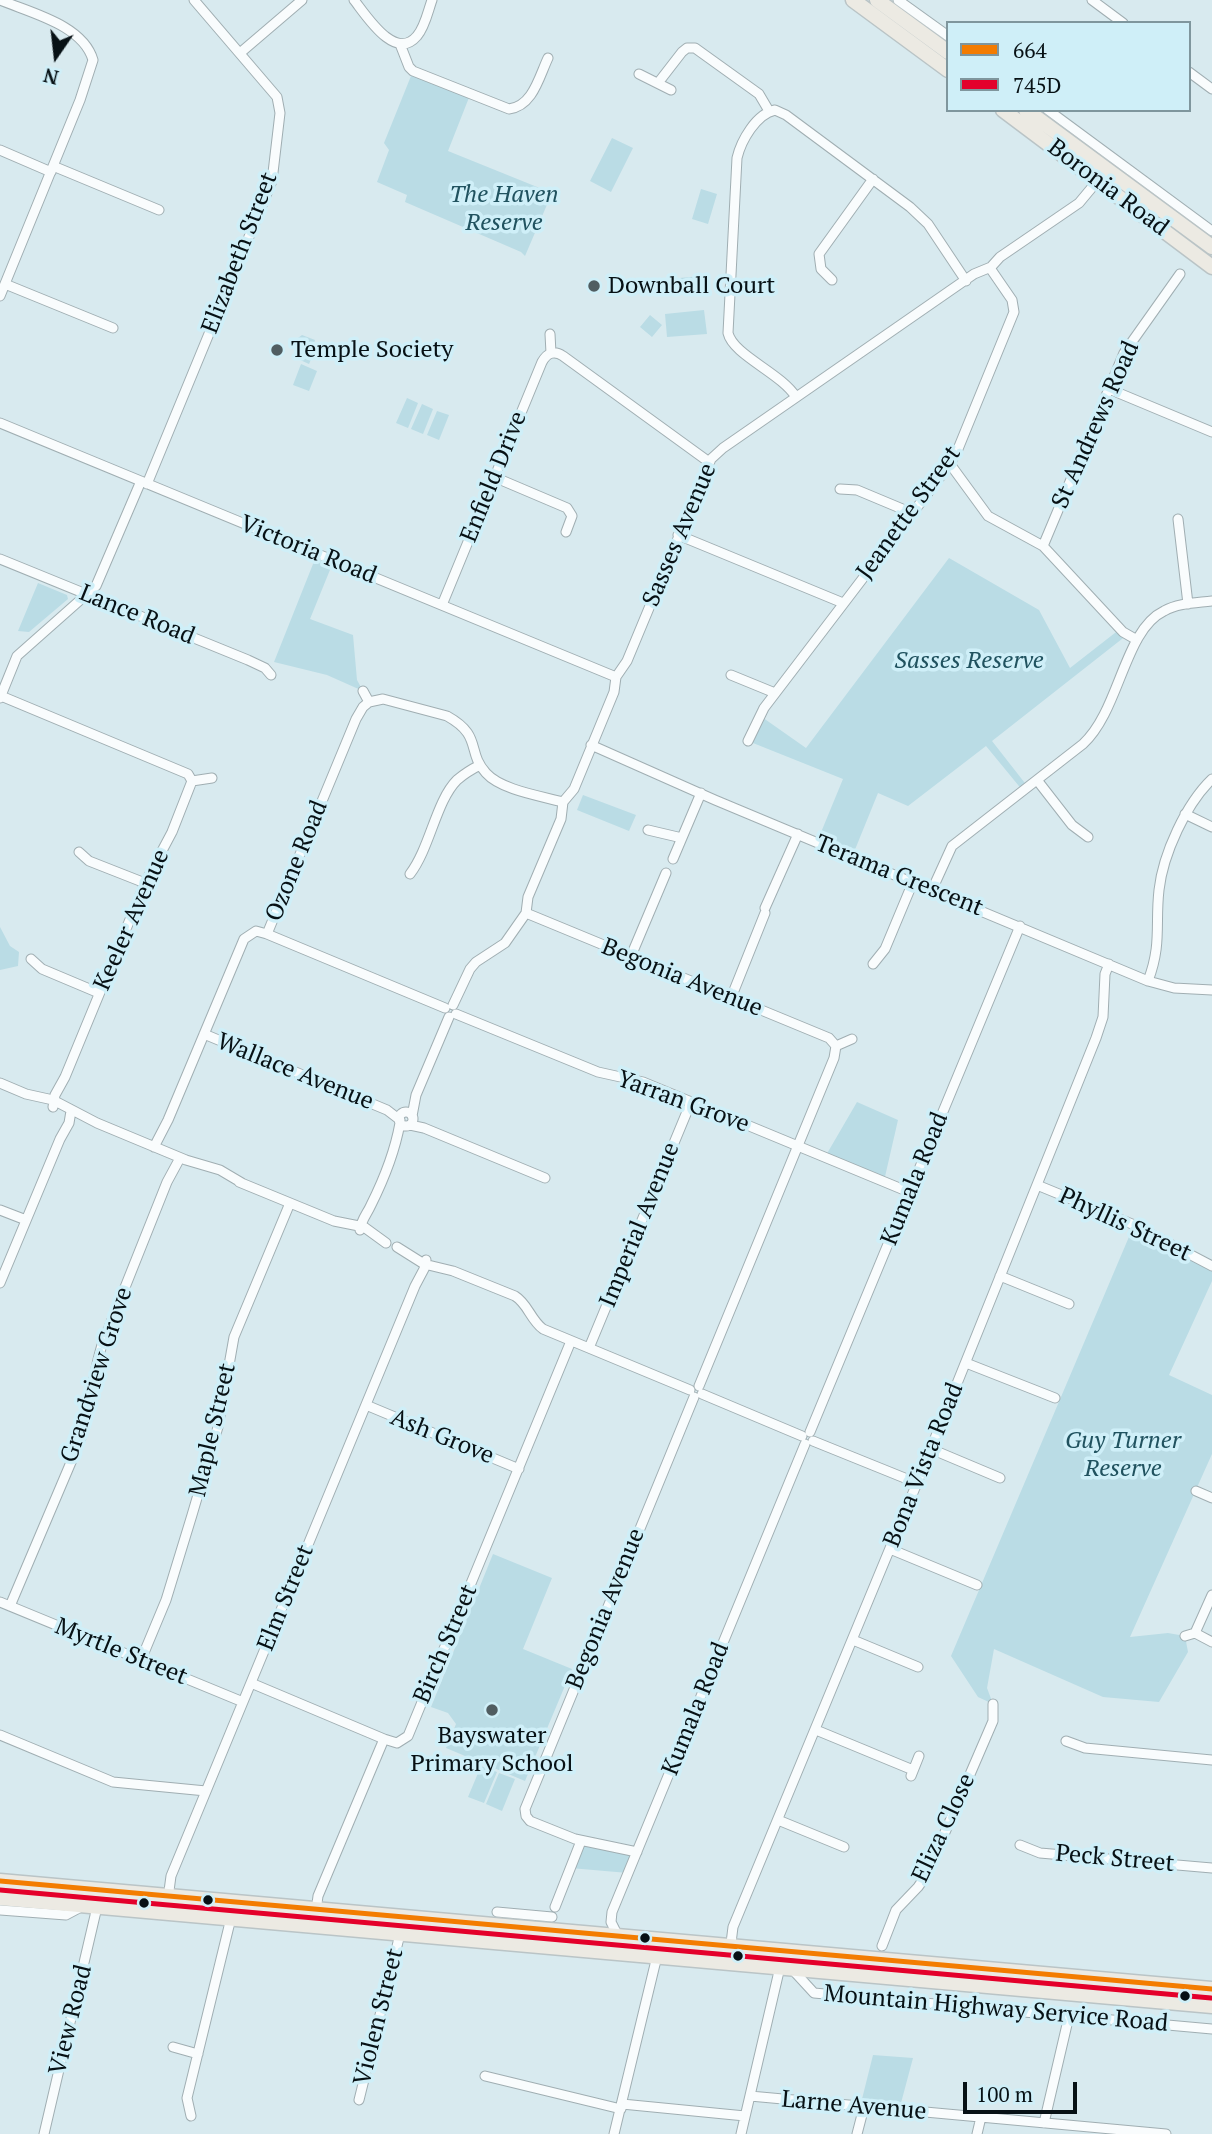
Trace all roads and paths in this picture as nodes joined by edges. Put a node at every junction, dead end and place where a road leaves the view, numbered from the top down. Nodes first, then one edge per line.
1 (0, 0) edge
2 (194, 0) edge
3 (302, 0) edge
4 (354, 0) edge
5 (432, 0) edge
6 (853, 0) edge
7 (877, 0) edge
8 (898, 0) edge
9 (1098, 2) edge
10 (1121, 21) edge
11 (946, 35) edge
12 (402, 43) junction
13 (946, 51) edge
14 (240, 53) junction
15 (548, 58) dead end
16 (946, 69) edge
17 (1191, 73) edge
18 (639, 75) dead end
19 (658, 83) junction
20 (1212, 89) edge
21 (671, 90) dead end
22 (769, 111) junction
23 (1006, 112) edge
24 (1028, 112) edge
25 (1051, 112) edge
26 (0, 150) edge
27 (52, 169) junction
28 (1102, 175) junction
29 (873, 179) junction
30 (159, 210) dead end
31 (1212, 231) edge
32 (1212, 247) edge
33 (1212, 267) edge
34 (990, 268) junction
35 (1180, 274) dead end
36 (966, 281) junction
37 (816, 283) dead end
38 (5, 284) junction
39 (0, 296) edge
40 (113, 328) dead end
41 (550, 334) dead end
42 (551, 353) junction
43 (1109, 389) junction
44 (796, 397) junction
45 (0, 423) edge
46 (1212, 432) edge
47 (709, 462) junction
48 (950, 464) junction
49 (494, 477) junction
50 (144, 482) junction
51 (839, 489) dead end
52 (912, 513) junction
53 (1178, 519) dead end
54 (566, 532) dead end
55 (678, 535) junction
56 (1043, 546) junction
57 (0, 559) edge
58 (87, 594) junction
59 (1212, 601) edge
60 (843, 603) junction
61 (1188, 604) junction
62 (442, 605) junction
63 (1137, 640) junction
64 (271, 675) dead end
65 (731, 675) dead end
66 (615, 677) junction
67 (363, 691) dead end
68 (775, 694) junction
69 (0, 697) edge
70 (369, 702) junction
71 (748, 741) dead end
72 (591, 745) junction
73 (480, 765) junction
74 (212, 778) dead end
75 (1212, 779) edge
76 (1037, 780) junction
77 (192, 782) junction
78 (701, 793) junction
79 (563, 802) junction
80 (1185, 814) junction
81 (1212, 827) edge
82 (648, 830) dead end
83 (797, 834) junction
84 (1088, 837) dead end
85 (682, 838) junction
86 (79, 852) dead end
87 (673, 859) dead end
88 (666, 873) dead end
89 (410, 874) dead end
90 (913, 882) junction
91 (145, 883) junction
92 (932, 890) junction
93 (770, 896) junction
94 (780, 901) dead end
95 (526, 913) junction
96 (1020, 926) junction
97 (267, 934) junction
98 (631, 956) junction
99 (30, 959) dead end
100 (873, 964) dead end
101 (1110, 964) junction
102 (1148, 981) junction
103 (1212, 990) edge
104 (99, 993) junction
105 (731, 998) junction
106 (451, 1011) junction
107 (204, 1034) junction
108 (852, 1039) dead end
109 (836, 1046) junction
110 (0, 1083) edge
111 (691, 1102) junction
112 (54, 1103) junction
113 (70, 1115) junction
114 (406, 1119) junction
115 (798, 1146) junction
116 (157, 1148) junction
117 (180, 1158) junction
118 (545, 1178) dead end
119 (1037, 1185) junction
120 (909, 1192) junction
121 (290, 1203) junction
122 (0, 1210) edge
123 (26, 1220) junction
124 (362, 1228) junction
125 (425, 1262) junction
126 (1212, 1266) edge
127 (1000, 1276) junction
128 (0, 1283) edge
129 (1069, 1304) dead end
130 (571, 1341) junction
131 (589, 1348) junction
132 (966, 1363) junction
133 (696, 1392) junction
134 (1055, 1398) dead end
135 (366, 1405) junction
136 (808, 1438) junction
137 (931, 1449) junction
138 (519, 1469) junction
139 (1000, 1478) dead end
140 (917, 1483) junction
141 (1196, 1491) dead end
142 (1212, 1498) edge
143 (890, 1549) junction
144 (977, 1585) dead end
145 (1212, 1595) edge
146 (5, 1604) edge
147 (1195, 1633) junction
148 (1185, 1636) dead end
149 (853, 1640) junction
150 (1212, 1642) edge
151 (141, 1660) junction
152 (918, 1667) dead end
153 (251, 1683) junction
154 (243, 1702) junction
155 (993, 1704) dead end
156 (816, 1730) junction
157 (0, 1735) edge
158 (384, 1739) junction
159 (1066, 1741) dead end
160 (919, 1756) dead end
161 (1212, 1760) edge
162 (206, 1791) junction
163 (778, 1820) junction
164 (581, 1841) junction
165 (1020, 1845) dead end
166 (844, 1847) dead end
167 (637, 1852) junction
168 (1212, 1868) edge
169 (0, 1881) edge
170 (167, 1896) junction
171 (0, 1898) edge
172 (90, 1906) junction
173 (316, 1909) junction
174 (0, 1910) edge
175 (497, 1912) dead end
176 (166, 1913) junction
177 (553, 1916) junction
178 (231, 1918) junction
179 (314, 1926) junction
180 (400, 1934) junction
181 (618, 1936) junction
182 (659, 1940) junction
183 (730, 1946) junction
184 (882, 1946) dead end
185 (549, 1947) junction
186 (657, 1957) junction
187 (729, 1963) junction
188 (786, 1968) junction
189 (1212, 1989) edge
190 (1212, 2006) edge
191 (1069, 2016) junction
192 (1212, 2029) edge
193 (173, 2047) dead end
194 (198, 2054) junction
195 (485, 2076) dead end
196 (750, 2096) junction
197 (359, 2100) dead end
198 (622, 2107) junction
199 (864, 2107) junction
200 (191, 2116) dead end
201 (745, 2116) junction
202 (981, 2117) junction
203 (1044, 2123) junction
204 (44, 2134) edge
205 (614, 2134) edge
206 (741, 2134) edge
207 (857, 2134) edge
208 (977, 2134) edge
209 (1167, 2134) edge

1 - 27 street
2 - 14 street, Elizabeth Street
3 - 14 street
4 - 12 street
5 - 12 street
6 - 16 main road
7 - 13 main road
8 - 11 street
9 - 10 street
12 - 15 street
14 - 50 street, Elizabeth Street
17 - 20 street
18 - 19 street
19 - 21 street
19 - 22 street
22 - 29 street
22 - 44 street
23 - 28 main road, Boronia Road
24 - 28 main road, Boronia Road
25 - 31 street
26 - 27 street
27 - 30 street
27 - 38 street
28 - 32 main road, Boronia Road
28 - 33 main road, Boronia Road
28 - 34 street, Sasses Avenue
29 - 36 street
29 - 37 street
34 - 36 street, Sasses Avenue
34 - 48 street, Jeanette Street
35 - 43 street, St Andrews Road
36 - 44 street, Sasses Avenue
38 - 39 street
38 - 40 street
41 - 42 street
42 - 47 street
42 - 49 street, Enfield Drive
43 - 46 street
43 - 56 street, St Andrews Road
44 - 47 street, Sasses Avenue
45 - 50 street, Victoria Road
47 - 55 street, Sasses Avenue
48 - 52 street, Jeanette Street
48 - 56 street
49 - 54 street
49 - 62 street, Enfield Drive
50 - 58 street, Elizabeth Street
50 - 62 street, Victoria Road
51 - 52 street
52 - 60 street, Jeanette Street
53 - 61 street
55 - 60 street
55 - 66 street, Sasses Avenue
56 - 63 street
57 - 58 street, Lance Road
58 - 64 street, Lance Road
58 - 69 street, Elizabeth Street
59 - 61 street
60 - 68 street, Jeanette Street
61 - 63 street
62 - 66 street, Victoria Road
63 - 76 street
65 - 68 street
66 - 72 street, Sasses Avenue
67 - 70 street
68 - 71 street, Jeanette Street
69 - 77 street
70 - 73 street
70 - 97 street, Ozone Road
72 - 78 street, Terama Crescent
72 - 79 street, Sasses Avenue
73 - 79 street
73 - 89 street
74 - 77 street
75 - 80 street
76 - 84 street
76 - 92 street
77 - 91 street, Keeler Avenue
78 - 83 street, Terama Crescent
78 - 85 street
79 - 95 street, Sasses Avenue
80 - 81 street
80 - 102 street
82 - 85 street
83 - 90 street, Terama Crescent
83 - 93 street
85 - 87 street
86 - 91 street
88 - 98 street
90 - 92 street, Terama Crescent
90 - 100 street
91 - 104 street, Keeler Avenue
92 - 96 street, Terama Crescent
93 - 94 street
93 - 105 street
95 - 98 street, Begonia Avenue
95 - 106 street, Sasses Avenue
96 - 101 street, Terama Crescent
96 - 120 street, Kumala Road
97 - 106 street, Yarran Grove
97 - 107 street, Ozone Road
98 - 105 street, Begonia Avenue
99 - 104 street
101 - 102 street, Terama Crescent
101 - 119 street, Bona Vista Road
102 - 103 street, Terama Crescent
104 - 112 street, Keeler Avenue
105 - 109 street, Begonia Avenue
106 - 111 street, Yarran Grove
106 - 114 street, Sasses Avenue
107 - 114 street, Wallace Avenue
107 - 116 street, Ozone Road
108 - 109 street
109 - 115 street, Begonia Avenue
110 - 112 street
111 - 115 street, Yarran Grove
111 - 131 street, Imperial Avenue
112 - 113 street
113 - 116 street
113 - 123 street
114 - 118 street
114 - 124 street, Sasses Avenue
115 - 120 street, Yarran Grove
115 - 133 street, Begonia Avenue
116 - 117 street
117 - 121 street
117 - 146 street, Grandview Grove
119 - 126 street, Phyllis Street
119 - 127 street, Bona Vista Road
120 - 136 street, Kumala Road
121 - 124 street
121 - 151 street, Maple Street
122 - 123 street
123 - 128 street
124 - 125 street
125 - 130 street
125 - 135 street, Elm Street
127 - 129 street
127 - 132 street, Bona Vista Road
130 - 131 street
130 - 138 street, Birch Street
131 - 133 street
132 - 134 street
132 - 137 street, Bona Vista Road
133 - 136 street
133 - 164 street, Begonia Avenue
135 - 138 street, Ash Grove
135 - 153 street, Elm Street
136 - 140 street
136 - 167 street, Kumala Road
137 - 139 street
137 - 140 street, Bona Vista Road
138 - 158 street, Birch Street
140 - 143 street, Bona Vista Road
141 - 142 street
143 - 144 street
143 - 149 street, Bona Vista Road
145 - 147 street
146 - 151 street, Myrtle Street
147 - 148 street
147 - 150 street
149 - 152 street
149 - 156 street, Bona Vista Road
151 - 154 street, Myrtle Street
153 - 154 street, Elm Street
153 - 158 street
154 - 162 street, Elm Street
155 - 184 street, Eliza Close
156 - 160 street
156 - 163 street, Bona Vista Road
157 - 162 street
158 - 173 street
159 - 161 street
162 - 170 street, Elm Street
163 - 166 street
163 - 183 street, Bona Vista Road
164 - 167 street
164 - 177 street
165 - 168 street, Peck Street
167 - 181 street, Kumala Road
169 - 170 main road
170 - 173 main road
170 - 176 street, Elm Street
171 - 172 main road
172 - 174 street
172 - 176 main road
172 - 204 street, View Road
173 - 177 main road
173 - 179 street
175 - 177 street
176 - 178 main road
177 - 181 main road
177 - 185 street
178 - 179 main road
178 - 194 street
179 - 180 main road
180 - 185 main road
180 - 197 street, Violen Street
181 - 182 main road
182 - 183 main road
182 - 186 street
183 - 187 street, Bona Vista Road
183 - 189 main road
185 - 186 main road
186 - 187 main road
186 - 198 street
187 - 188 main road
188 - 190 main road
188 - 191 street, Mountain Highway Service Road
188 - 196 street
191 - 192 street, Mountain Highway Service Road
191 - 203 street
193 - 194 street
194 - 200 street
195 - 198 street
196 - 199 street, Larne Avenue
196 - 201 street
198 - 201 street
198 - 205 street
199 - 202 street, Larne Avenue
199 - 207 street
201 - 206 street
202 - 203 street, Larne Avenue
202 - 208 street
203 - 209 street, Larne Avenue

